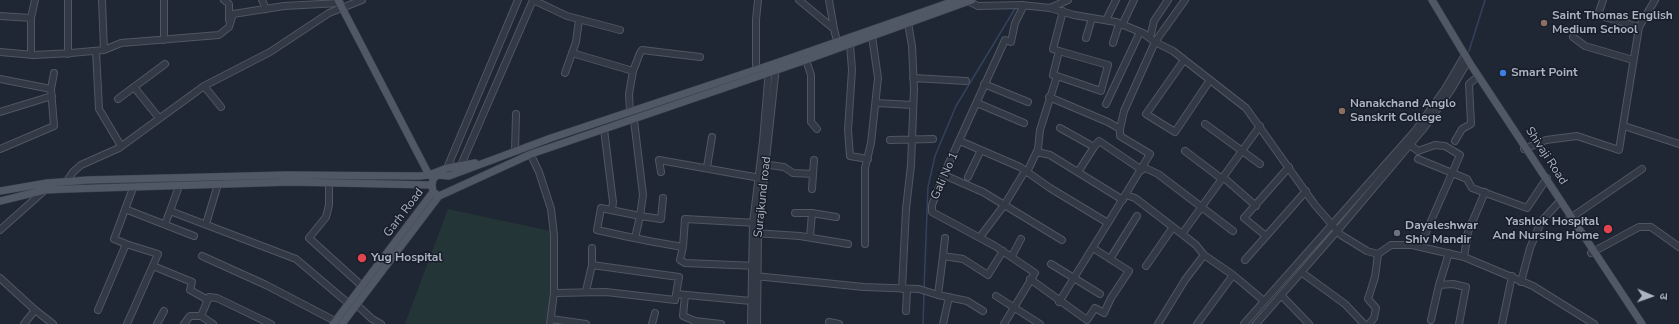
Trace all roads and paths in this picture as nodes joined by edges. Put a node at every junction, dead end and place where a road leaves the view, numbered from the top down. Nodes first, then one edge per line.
1 (35, 0) edge
2 (68, 0) edge
3 (102, 0) edge
4 (164, 0) edge
5 (224, 0) edge
6 (262, 0) edge
7 (362, 0) edge
8 (518, 0) edge
9 (533, 0) edge
10 (758, 0) edge
11 (799, 0) edge
12 (829, 0) edge
13 (957, 0) edge
14 (1068, 0) edge
15 (1116, 0) edge
16 (1134, 0) edge
17 (1168, 0) edge
18 (1185, 0) edge
19 (1428, 0) edge
20 (1432, 0) edge
21 (1603, 0) edge
22 (1654, 0) edge
23 (969, 1) edge
24 (340, 4) edge
25 (1024, 5) junction
26 (1050, 8) junction
27 (266, 9) junction
28 (1063, 12) junction
29 (0, 16) edge
30 (31, 18) junction
31 (1092, 18) junction
32 (580, 20) junction
33 (1106, 20) junction
34 (230, 23) junction
35 (908, 23) junction
36 (1120, 24) junction
37 (1639, 27) junction
38 (834, 29) junction
39 (620, 30) dead end
40 (1140, 32) junction
41 (872, 36) junction
42 (1573, 37) dead end
43 (1086, 38) dead end
44 (164, 40) junction
45 (1153, 40) junction
46 (1113, 43) dead end
47 (850, 44) junction
48 (838, 45) junction
49 (104, 50) junction
50 (96, 51) junction
51 (1059, 51) junction
52 (0, 52) edge
53 (572, 53) junction
54 (68, 54) junction
55 (31, 55) junction
56 (700, 57) dead end
57 (1465, 59) junction
58 (806, 60) junction
59 (1184, 60) junction
60 (1633, 60) junction
61 (165, 64) dead end
62 (773, 68) junction
63 (756, 70) junction
64 (633, 71) junction
65 (54, 72) dead end
66 (565, 73) dead end
67 (1057, 76) junction
68 (913, 78) junction
69 (1476, 78) junction
70 (0, 80) edge
71 (1210, 80) junction
72 (966, 81) dead end
73 (984, 84) junction
74 (204, 86) junction
75 (134, 87) junction
76 (51, 89) junction
77 (52, 96) junction
78 (1049, 97) junction
79 (118, 98) dead end
80 (1028, 102) dead end
81 (876, 103) junction
82 (977, 103) junction
83 (1106, 104) dead end
84 (913, 106) junction
85 (221, 107) dead end
86 (0, 112) edge
87 (629, 112) junction
88 (516, 114) dead end
89 (159, 118) junction
90 (633, 120) junction
91 (1024, 123) dead end
92 (1205, 124) dead end
93 (1260, 126) junction
94 (1624, 126) junction
95 (1060, 128) dead end
96 (604, 129) junction
97 (817, 129) dead end
98 (1120, 129) junction
99 (712, 137) dead end
100 (912, 139) junction
101 (934, 139) dead end
102 (890, 140) dead end
103 (960, 140) junction
104 (1455, 140) dead end
105 (1678, 142) edge
106 (1410, 145) junction
107 (121, 146) junction
108 (528, 147) junction
109 (1094, 147) junction
110 (1525, 148) junction
111 (0, 149) edge
112 (981, 150) junction
113 (1241, 150) junction
114 (515, 151) junction
115 (1185, 151) dead end
116 (1036, 152) junction
117 (531, 154) junction
118 (868, 159) junction
119 (1418, 159) dead end
120 (814, 160) dead end
121 (763, 164) junction
122 (1260, 164) dead end
123 (461, 165) junction
124 (480, 165) junction
125 (1288, 167) junction
126 (447, 168) junction
127 (707, 168) junction
128 (1142, 168) junction
129 (1642, 169) dead end
130 (1026, 171) junction
131 (661, 172) dead end
132 (1078, 172) junction
133 (1451, 172) junction
134 (813, 174) junction
135 (429, 175) junction
136 (944, 175) junction
137 (968, 177) dead end
138 (761, 178) junction
139 (1222, 178) junction
140 (288, 179) junction
141 (1546, 179) junction
142 (218, 180) junction
143 (67, 181) junction
144 (329, 183) junction
145 (179, 186) junction
146 (46, 187) junction
147 (133, 188) junction
148 (67, 189) junction
149 (812, 189) dead end
150 (0, 191) edge
151 (437, 192) junction
152 (1306, 192) junction
153 (1485, 192) junction
154 (1124, 197) junction
155 (663, 198) dead end
156 (0, 201) edge
157 (1558, 202) junction
158 (1005, 204) junction
159 (1202, 206) junction
160 (1256, 206) junction
161 (125, 209) junction
162 (612, 210) junction
163 (170, 211) junction
164 (796, 213) dead end
165 (812, 213) junction
166 (640, 216) junction
167 (1137, 216) dead end
168 (836, 217) dead end
169 (1571, 218) junction
170 (756, 223) junction
171 (1108, 223) junction
172 (165, 224) junction
173 (206, 224) junction
174 (1331, 225) junction
175 (1173, 227) junction
176 (0, 230) edge
177 (1233, 231) dead end
178 (1337, 231) junction
179 (755, 233) junction
180 (1182, 234) junction
181 (194, 236) dead end
182 (1266, 236) junction
183 (810, 237) junction
184 (980, 237) junction
185 (635, 238) junction
186 (945, 238) dead end
187 (1021, 238) dead end
188 (1062, 240) dead end
189 (126, 244) junction
190 (848, 244) dead end
191 (865, 244) dead end
192 (1420, 246) junction
193 (683, 247) junction
194 (1679, 247) edge
195 (592, 248) dead end
196 (1093, 248) junction
197 (1003, 251) junction
198 (1593, 252) junction
199 (1449, 253) junction
200 (1378, 254) junction
201 (1204, 255) junction
202 (202, 256) dead end
203 (943, 256) junction
204 (1012, 256) junction
205 (1464, 256) junction
206 (1110, 259) junction
207 (1245, 260) dead end
208 (383, 264) junction
209 (1051, 264) dead end
210 (592, 265) junction
211 (153, 266) junction
212 (754, 266) junction
213 (1146, 266) dead end
214 (1301, 272) junction
215 (1233, 275) junction
216 (755, 276) junction
217 (1512, 276) junction
218 (1074, 277) junction
219 (0, 278) edge
220 (1030, 280) junction
221 (1521, 282) junction
222 (1439, 284) junction
223 (362, 286) junction
224 (905, 289) junction
225 (586, 291) junction
226 (554, 293) junction
227 (676, 294) junction
228 (1100, 294) dead end
229 (685, 295) junction
230 (938, 295) junction
231 (1281, 295) junction
232 (996, 296) dead end
233 (949, 297) junction
234 (208, 300) junction
235 (751, 301) junction
236 (1264, 301) junction
237 (1059, 302) junction
238 (348, 303) junction
239 (357, 305) junction
240 (1014, 308) junction
241 (35, 310) junction
242 (98, 310) dead end
243 (164, 311) dead end
244 (906, 311) dead end
245 (983, 311) dead end
246 (655, 313) dead end
247 (201, 316) junction
248 (1431, 320) dead end
249 (550, 321) edge
250 (1374, 321) edge
251 (829, 322) dead end
252 (1086, 322) edge
253 (337, 323) edge
254 (695, 323) edge
255 (24, 324) edge
256 (53, 324) edge
257 (127, 324) edge
258 (157, 324) edge
259 (184, 324) edge
260 (213, 324) edge
261 (270, 324) edge
262 (381, 324) edge
263 (586, 324) edge
264 (652, 324) edge
265 (721, 324) edge
266 (751, 324) edge
267 (757, 324) edge
268 (839, 324) edge
269 (943, 324) edge
270 (1004, 324) edge
271 (1040, 324) edge
272 (1158, 324) edge
273 (1197, 324) edge
274 (1244, 324) edge
275 (1256, 324) edge
276 (1309, 324) edge
277 (1364, 324) edge
278 (1369, 324) edge
279 (1459, 324) edge
280 (1502, 324) edge
281 (1594, 324) edge
282 (1638, 324) edge
283 (1642, 324) edge

1 - 30 street
2 - 54 street
3 - 49 street
4 - 44 street
5 - 34 street
6 - 27 street
7 - 24 street
8 - 126 street
9 - 32 street
9 - 123 street
10 - 63 street
11 - 38 street
12 - 38 street
13 - 48 main road
14 - 26 street
15 - 33 street
16 - 36 street
17 - 45 street
18 - 45 street
19 - 57 main road
20 - 57 main road, Shivaji Road
21 - 37 street
22 - 37 street
23 - 25 street
23 - 35 main road
24 - 27 street
24 - 74 street
24 - 135 main road
25 - 26 street
25 - 73 street, Gali No 1
26 - 28 street
27 - 34 street
28 - 31 street
28 - 51 street
29 - 30 street
30 - 55 street
31 - 33 street
31 - 43 street
32 - 39 street
32 - 53 street
33 - 36 street
34 - 44 street
35 - 41 main road
35 - 68 street
36 - 40 street
36 - 46 street
37 - 60 street
38 - 48 street
40 - 45 street
40 - 83 street
41 - 47 main road
41 - 81 street
42 - 60 street
44 - 49 street
45 - 59 street
45 - 98 street
47 - 48 main road
47 - 118 street
48 - 58 main road
48 - 62 main road
49 - 50 street
50 - 54 street
50 - 107 street
51 - 67 street
51 - 67 street
52 - 55 street
53 - 64 street
53 - 66 street
54 - 55 street
56 - 64 street
57 - 69 main road
57 - 106 street
57 - 110 main road, Shivaji Road
57 - 174 street
58 - 62 main road
58 - 97 street
59 - 71 street
59 - 71 street
60 - 94 street
61 - 75 street
62 - 63 main road
62 - 90 main road
62 - 121 street, Surajkund road
63 - 87 main road
64 - 87 street
65 - 76 street
67 - 78 street
68 - 72 street
68 - 84 street
69 - 104 street
69 - 110 main road
70 - 76 street
71 - 93 street
73 - 80 street
73 - 82 street, Gali No 1
74 - 85 street
74 - 89 street
75 - 79 street
75 - 89 street
76 - 77 street
77 - 86 street
77 - 111 street
78 - 98 street
78 - 116 street
81 - 84 street
81 - 118 street
82 - 91 street
82 - 103 street, Gali No 1
84 - 100 street
87 - 90 main road
87 - 108 main road
88 - 114 street
89 - 107 street
90 - 96 main road
90 - 166 street
92 - 113 street
93 - 113 street
93 - 125 street
94 - 105 street
94 - 110 street
95 - 109 street
96 - 117 main road
96 - 162 street
98 - 128 street
99 - 127 street
100 - 101 street
100 - 102 street
100 - 224 street
103 - 112 street
103 - 136 street, Gali No 1
106 - 133 street
106 - 178 street
107 - 143 street
108 - 114 main road
108 - 117 street
109 - 128 street
109 - 132 street
110 - 141 main road, Shivaji Road
112 - 130 street
112 - 137 street
113 - 122 street
113 - 139 street
114 - 124 main road
115 - 139 street
116 - 130 street
116 - 132 street
117 - 151 main road
117 - 226 street
118 - 191 street
119 - 133 street
120 - 134 street
121 - 134 street
121 - 138 street, Surajkund road
123 - 124 main road
123 - 126 main road
124 - 151 main road
125 - 152 street
125 - 160 street
126 - 135 main road
127 - 131 street
127 - 138 street
128 - 154 street
128 - 159 street
129 - 169 street
130 - 158 street
130 - 171 street
132 - 154 street
133 - 153 street
133 - 192 street
134 - 149 street
135 - 140 main road
136 - 158 street
136 - 184 street, Gali No 1
138 - 170 street, Surajkund road
139 - 159 street
139 - 160 street
140 - 142 main road
140 - 144 main road
141 - 153 street
141 - 157 main road
141 - 169 main road, Shivaji Road
142 - 143 main road
142 - 145 main road
142 - 173 street
143 - 146 main road
143 - 148 street
144 - 151 main road
144 - 223 street
145 - 147 main road
145 - 163 street
146 - 148 main road
146 - 150 main road
146 - 156 main road
146 - 176 street
147 - 148 main road
147 - 161 street
151 - 208 main road, Garh Road
152 - 174 street
152 - 182 street
153 - 205 street
154 - 171 street
154 - 175 street
155 - 166 street
157 - 169 main road
157 - 221 street
158 - 184 street
158 - 188 street
159 - 177 street
159 - 180 street
160 - 182 street
161 - 172 street
161 - 189 street
162 - 166 street
162 - 185 street
163 - 172 street
163 - 173 street
164 - 165 street
165 - 168 street
165 - 183 street
166 - 185 street
167 - 206 street
169 - 198 main road, Shivaji Road
170 - 179 street, Surajkund road
170 - 193 street
171 - 196 street
172 - 181 street
173 - 238 street
174 - 178 street
174 - 236 street
175 - 180 street
175 - 213 street
178 - 200 street
178 - 214 street
179 - 183 street
179 - 212 street, Surajkund road
180 - 201 street
182 - 207 street
183 - 190 street
184 - 197 street, Gali No 1
185 - 193 street
186 - 203 street
187 - 204 street
189 - 211 street
189 - 242 street
192 - 199 street
192 - 200 street
193 - 212 street
194 - 198 street
195 - 210 street
196 - 206 street
196 - 218 street
197 - 203 street
197 - 204 street, Gali No 1
198 - 282 main road
198 - 283 main road, Shivaji Road
199 - 205 street
199 - 222 street
200 - 250 street
201 - 215 street
201 - 272 street
202 - 253 street
203 - 230 street
204 - 220 street, Gali No 1
205 - 217 street
206 - 252 street
208 - 223 main road, Garh Road
208 - 239 main road, Garh Road
209 - 218 street
210 - 225 street
210 - 227 street
211 - 234 street
211 - 257 street
212 - 216 street, Surajkund road
214 - 231 street
214 - 277 street
215 - 236 street
215 - 273 street
216 - 224 street
216 - 235 street
216 - 267 street, Surajkund road
217 - 221 street
217 - 280 street
218 - 228 street
218 - 237 street
219 - 241 street
220 - 237 street
220 - 240 street
221 - 281 street
222 - 248 street
222 - 279 street
223 - 238 main road, Garh Road
224 - 230 street
224 - 244 street
225 - 226 street
225 - 227 street
226 - 249 street
227 - 229 street
229 - 235 street
229 - 254 street
230 - 233 street
231 - 275 street
231 - 276 street
232 - 240 street
233 - 245 street
233 - 269 street
234 - 247 street
234 - 261 street
235 - 266 street
236 - 274 street
237 - 252 street
238 - 253 main road, Garh Road
239 - 253 main road, Garh Road
239 - 262 street
240 - 270 street
240 - 271 street
241 - 255 street
241 - 256 street
243 - 258 street
246 - 264 street
247 - 259 street
247 - 260 street
249 - 263 street
250 - 278 street
251 - 268 street
254 - 265 street

